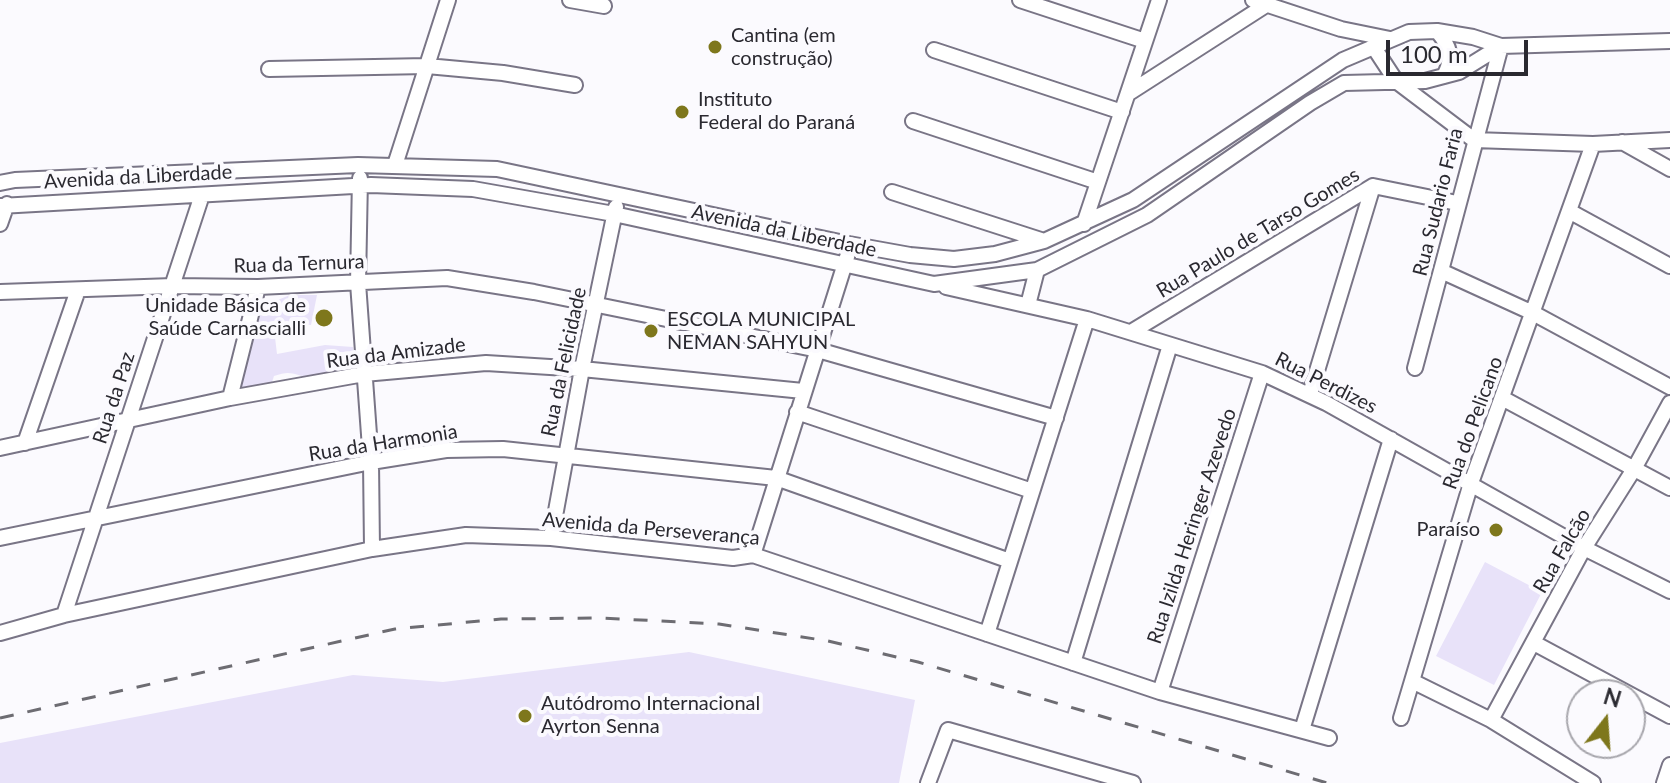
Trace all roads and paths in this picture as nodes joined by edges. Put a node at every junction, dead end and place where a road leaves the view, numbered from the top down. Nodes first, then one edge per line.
1 (448, 0) edge
2 (570, 0) edge
3 (1020, 0) edge
4 (1159, 0) edge
5 (1259, 2) edge
6 (604, 6) dead end
7 (1341, 29) junction
8 (1437, 31) junction
9 (1390, 39) junction
10 (1145, 41) junction
11 (1670, 41) edge
12 (1373, 46) junction
13 (1501, 46) junction
14 (934, 50) dead end
15 (1343, 60) junction
16 (427, 66) junction
17 (269, 69) dead end
18 (1444, 76) junction
19 (1396, 81) junction
20 (575, 85) dead end
21 (1129, 93) junction
22 (1122, 112) junction
23 (913, 121) dead end
24 (1474, 140) junction
25 (1670, 140) edge
26 (1622, 142) junction
27 (1593, 144) junction
28 (358, 165) junction
29 (395, 165) junction
30 (1669, 167) edge
31 (1098, 182) junction
32 (0, 183) edge
33 (361, 186) junction
34 (1373, 186) junction
35 (892, 192) dead end
36 (202, 195) junction
37 (619, 195) junction
38 (1457, 203) junction
39 (3, 205) edge
40 (1569, 211) junction
41 (614, 214) junction
42 (0, 224) edge
43 (1084, 224) junction
44 (1044, 241) junction
45 (849, 244) junction
46 (845, 265) junction
47 (1670, 266) edge
48 (1037, 270) junction
49 (1441, 271) junction
50 (358, 283) junction
51 (934, 284) junction
52 (173, 286) junction
53 (258, 287) junction
54 (78, 290) junction
55 (0, 292) edge
56 (597, 305) junction
57 (1028, 305) junction
58 (1533, 313) junction
59 (1087, 319) junction
60 (1131, 332) junction
61 (1170, 345) junction
62 (818, 350) junction
63 (1415, 368) dead end
64 (582, 369) junction
65 (1262, 373) junction
66 (364, 374) junction
67 (1670, 387) edge
68 (803, 391) junction
69 (1310, 394) junction
70 (230, 398) junction
71 (1502, 398) junction
72 (1670, 403) edge
73 (797, 412) junction
74 (1056, 418) junction
75 (127, 421) junction
76 (1391, 439) junction
77 (25, 443) junction
78 (0, 448) edge
79 (566, 454) junction
80 (371, 462) junction
81 (1634, 469) junction
82 (776, 478) junction
83 (1471, 483) junction
84 (1670, 488) edge
85 (1032, 491) junction
86 (95, 518) junction
87 (0, 538) edge
88 (551, 538) junction
89 (1584, 548) junction
90 (372, 549) junction
91 (753, 555) junction
92 (1010, 561) junction
93 (1670, 591) edge
94 (64, 615) junction
95 (0, 633) edge
96 (987, 634) junction
97 (1534, 643) junction
98 (1073, 663) junction
99 (1412, 681) junction
100 (1160, 692) junction
101 (1670, 716) edge
102 (1401, 718) dead end
103 (1491, 720) junction
104 (1302, 730) junction
105 (1329, 738) dead end
106 (1670, 765) edge
107 (928, 783) edge
108 (1133, 783) edge
109 (1593, 783) edge
110 (1664, 783) edge

1 - 16 street
2 - 6 street
3 - 10 street
4 - 10 street
5 - 7 street
5 - 21 street
7 - 9 street
7 - 12 street
7 - 15 street
8 - 9 street
8 - 13 street
8 - 18 street
9 - 12 street, Avenida da Liberdade
10 - 21 street
11 - 13 street
12 - 15 street, Avenida da Liberdade
12 - 19 street
13 - 18 street, Avenida da Liberdade
13 - 24 street, Rua Sudario Faria
14 - 22 street
15 - 43 street, Avenida da Liberdade
16 - 17 street
16 - 20 street
16 - 29 street
18 - 19 street, Avenida da Liberdade
19 - 24 street
19 - 48 street, Avenida da Liberdade
21 - 22 street
22 - 31 street
23 - 31 street
24 - 27 street
24 - 38 street, Rua Sudario Faria
25 - 26 street
26 - 27 street
26 - 30 street
27 - 40 street, Rua do Pelicano
28 - 29 street, Avenida da Liberdade
28 - 32 street, Avenida da Liberdade
28 - 33 street
29 - 37 street, Avenida da Liberdade
31 - 43 street
33 - 36 street, Avenida da Liberdade
33 - 41 street, Avenida da Liberdade
33 - 50 street
34 - 38 street, Rua Paulo de Tarso Gomes
34 - 60 street, Rua Paulo de Tarso Gomes
34 - 69 street
35 - 44 street
36 - 39 street, Avenida da Liberdade
36 - 52 street, Rua da Paz
37 - 41 street, Rua da Felicidade
37 - 45 street, Avenida da Liberdade
38 - 49 street, Rua Sudario Faria
39 - 42 street
40 - 47 street
40 - 58 street, Rua do Pelicano
41 - 46 street, Avenida da Liberdade
41 - 56 street, Rua da Felicidade
43 - 44 street, Avenida da Liberdade
44 - 45 street, Avenida da Liberdade
45 - 46 street
46 - 51 street, Avenida da Liberdade
46 - 62 street
48 - 51 street, Avenida da Liberdade
48 - 57 street
49 - 58 street
49 - 63 street, Rua Sudario Faria
50 - 53 street, Rua da Ternura
50 - 56 street, Rua da Ternura
50 - 66 street
51 - 57 street, Rua Perdizes
52 - 53 street, Rua da Ternura
52 - 54 street, Rua da Ternura
52 - 75 street, Rua da Paz
53 - 70 street
54 - 55 street, Rua da Ternura
54 - 77 street
56 - 62 street, Rua da Ternura
56 - 64 street, Rua da Felicidade
57 - 59 street, Rua Perdizes
58 - 67 street
58 - 71 street, Rua do Pelicano
59 - 60 street, Rua Perdizes
59 - 74 street
60 - 61 street, Rua Perdizes
61 - 65 street, Rua Perdizes
61 - 98 street
62 - 68 street
62 - 74 street, Rua da Ternura
64 - 66 street, Rua da Amizade
64 - 68 street, Rua da Amizade
64 - 79 street, Rua da Felicidade
65 - 69 street, Rua Perdizes
65 - 100 street, Rua Izilda Heringer Azevedo
66 - 70 street, Rua da Amizade
66 - 80 street
68 - 73 street
69 - 76 street, Rua Perdizes
70 - 75 street, Rua da Amizade
71 - 81 street
71 - 83 street, Rua do Pelicano
72 - 81 street, Rua Falcão
73 - 82 street
73 - 85 street
74 - 85 street
75 - 77 street, Rua da Amizade
75 - 86 street, Rua da Paz
76 - 83 street, Rua Perdizes
76 - 104 street
77 - 78 street, Rua da Amizade
79 - 80 street, Rua da Harmonia
79 - 82 street, Rua da Harmonia
79 - 88 street, Rua da Felicidade
80 - 86 street, Rua da Harmonia
80 - 90 street
81 - 84 street
81 - 89 street, Rua Falcão
82 - 91 street
82 - 92 street, Rua da Harmonia
83 - 89 street, Rua Perdizes
83 - 99 street, Rua do Pelicano
85 - 92 street
86 - 87 street, Rua da Harmonia
86 - 94 street, Rua da Paz
88 - 90 street, Avenida da Perseverança
88 - 91 street, Avenida da Perseverança
89 - 93 street, Rua Perdizes
89 - 97 street, Rua Falcão
90 - 94 street, Avenida da Perseverança
91 - 96 street, Avenida da Perseverança
92 - 96 street
94 - 95 street, Avenida da Perseverança
96 - 98 street, Avenida da Perseverança
97 - 101 street
97 - 103 street, Rua Falcão
98 - 100 street, Avenida da Perseverança
99 - 102 street, Rua do Pelicano
99 - 103 street
100 - 104 street, Avenida da Perseverança
103 - 109 street
104 - 105 street, Avenida da Perseverança
106 - 110 street
107 - 108 street

